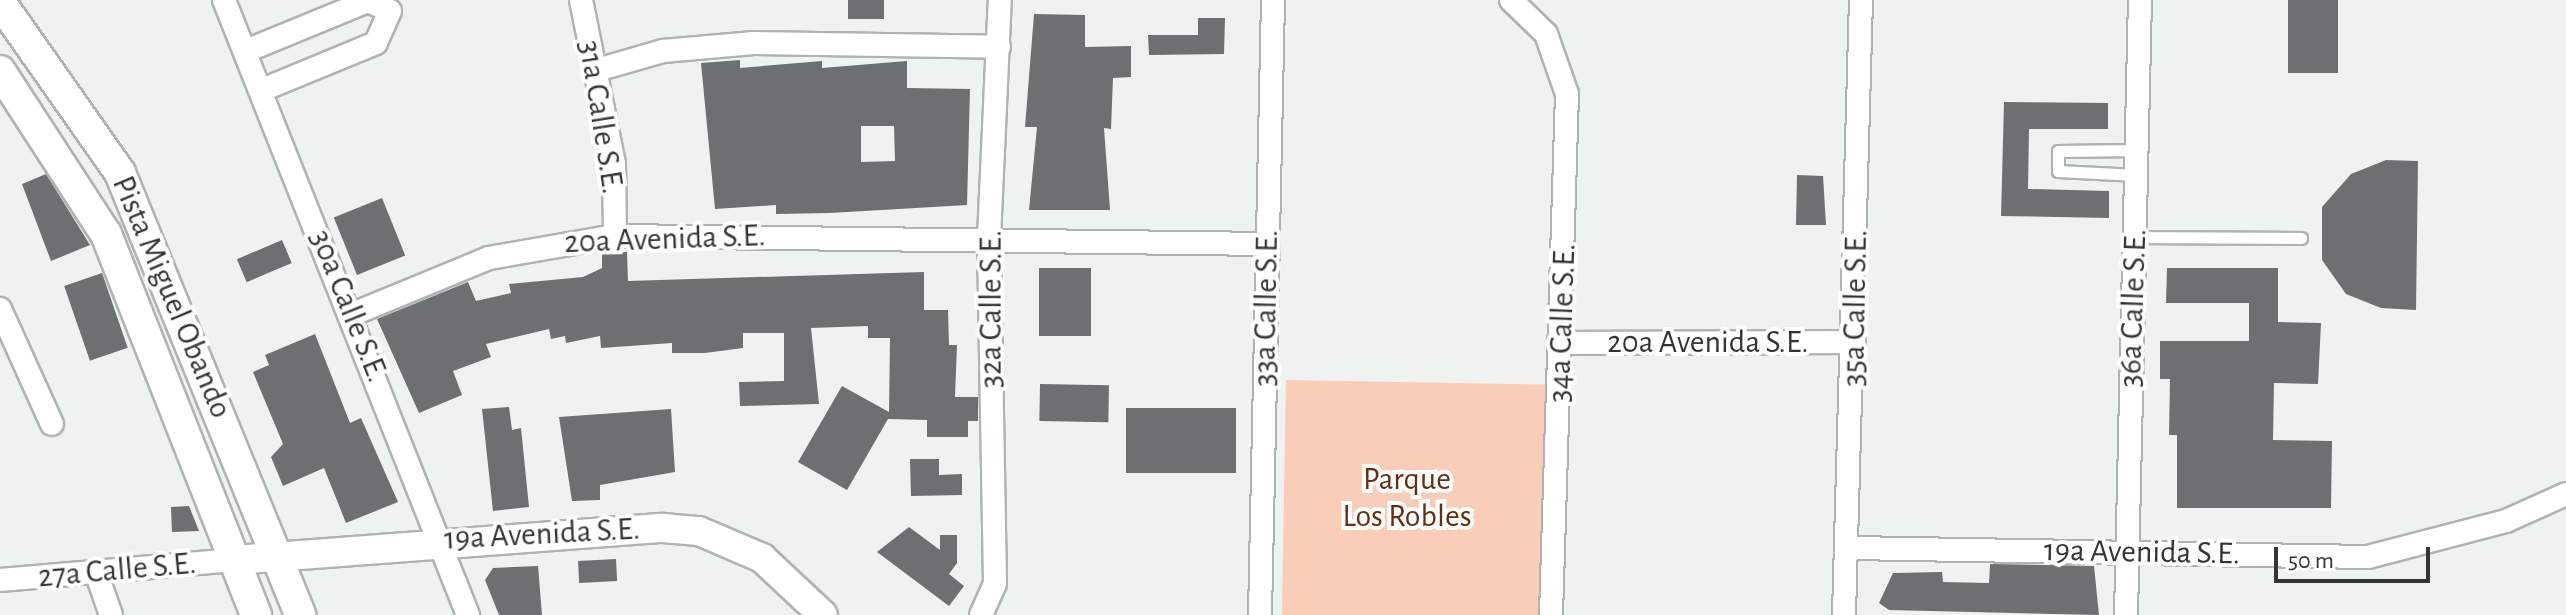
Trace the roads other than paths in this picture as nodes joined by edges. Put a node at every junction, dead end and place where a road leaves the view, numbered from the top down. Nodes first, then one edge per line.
1 (224, 0) edge
2 (581, 0) edge
3 (1000, 0) edge
4 (1273, 0) edge
5 (1511, 0) edge
6 (1861, 0) edge
7 (2140, 0) edge
8 (9, 4) edge
9 (999, 47) junction
10 (246, 51) junction
11 (597, 70) junction
12 (0, 71) edge
13 (262, 90) junction
14 (2138, 150) junction
15 (2137, 175) junction
16 (615, 236) junction
17 (2136, 237) junction
18 (989, 238) junction
19 (2301, 238) dead end
20 (1267, 244) junction
21 (0, 309) edge
22 (353, 314) junction
23 (1854, 342) junction
24 (1562, 343) junction
25 (52, 424) dead end
26 (2566, 494) edge
27 (439, 540) junction
28 (1851, 548) junction
29 (2127, 551) junction
30 (277, 555) junction
31 (234, 560) junction
32 (96, 572) junction
33 (0, 580) edge
34 (111, 615) edge
35 (256, 615) edge
36 (300, 615) edge
37 (468, 615) edge
38 (823, 615) edge
39 (981, 615) edge
40 (1260, 615) edge
41 (1551, 615) edge
42 (1844, 615) edge
43 (2126, 615) edge

1 - 10 street, 30a Calle S.E.
2 - 11 street, 31a Calle S.E.
3 - 9 street, 32a Calle S.E.
4 - 20 street, 33a Calle S.E.
5 - 24 street, 34a Calle S.E.
6 - 23 street, 35a Calle S.E.
7 - 14 street, 36a Calle S.E.
8 - 30 main road, Pista Miguel Obando
9 - 11 street
9 - 18 street, 32a Calle S.E.
10 - 13 street, 30a Calle S.E.
10 - 13 street
11 - 16 street, 31a Calle S.E.
12 - 31 main road, Pista Miguel Obando
13 - 22 street, 30a Calle S.E.
14 - 15 street, 36a Calle S.E.
14 - 15 lane
15 - 17 street, 36a Calle S.E.
16 - 18 street, 20a Avenida S.E.
16 - 22 street, 20a Avenida S.E.
17 - 19 lane
17 - 29 street, 36a Calle S.E.
18 - 20 street, 20a Avenida S.E.
18 - 39 street, 32a Calle S.E.
20 - 40 street, 33a Calle S.E.
21 - 25 street
22 - 27 street, 30a Calle S.E.
23 - 24 street, 20a Avenida S.E.
23 - 28 street, 35a Calle S.E.
24 - 41 street, 34a Calle S.E.
26 - 29 street, 19a Avenida S.E.
27 - 30 street, 19a Avenida S.E.
27 - 37 street, 30a Calle S.E.
27 - 38 street, 19a Avenida S.E.
28 - 29 street, 19a Avenida S.E.
28 - 42 street, 35a Calle S.E.
29 - 43 street, 36a Calle S.E.
30 - 31 street, 19a Avenida S.E.
30 - 36 main road, Pista Miguel Obando
31 - 32 street, 27a Calle S.E.
31 - 35 main road, Pista Miguel Obando
32 - 33 street, 27a Calle S.E.
32 - 34 street

